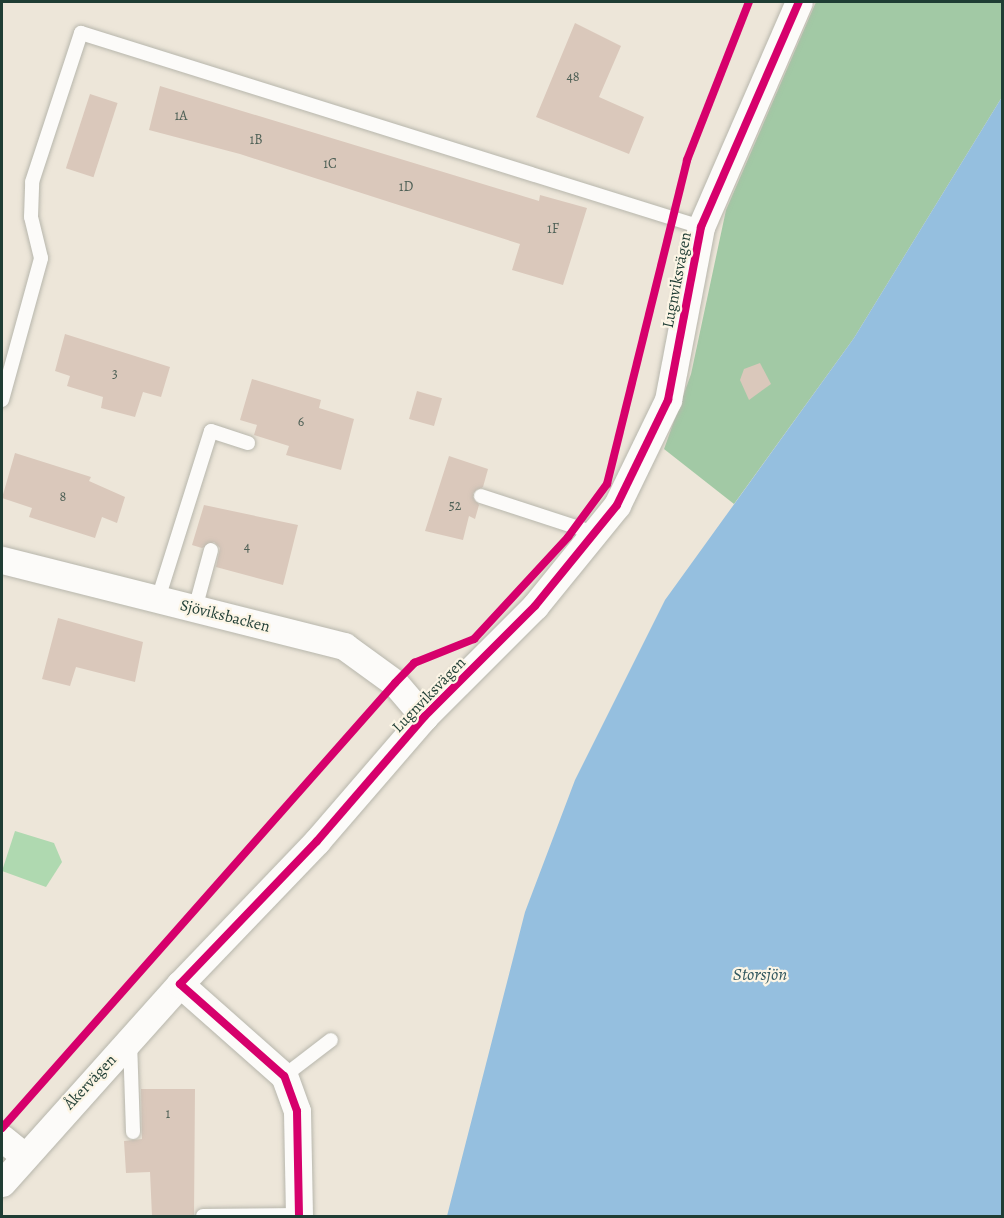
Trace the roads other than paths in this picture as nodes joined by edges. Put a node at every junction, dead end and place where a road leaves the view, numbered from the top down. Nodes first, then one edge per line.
1 (799, 2) edge
2 (701, 227) junction
3 (5, 370) edge
4 (2, 400) edge
5 (248, 443) dead end
6 (481, 496) dead end
7 (594, 533) junction
8 (211, 550) dead end
9 (2, 560) edge
10 (158, 599) junction
11 (195, 609) junction
12 (424, 717) junction
13 (180, 984) junction
14 (130, 1038) junction
15 (331, 1040) dead end
16 (284, 1076) junction
17 (134, 1132) dead end
18 (2, 1138) edge
19 (23, 1155) junction
20 (2, 1183) edge
21 (203, 1216) edge
22 (299, 1216) edge

1 - 2 street, Lugnviksvägen
2 - 3 lane
2 - 7 street, Lugnviksvägen
3 - 4 lane
5 - 10 lane
6 - 7 lane
7 - 12 street, Lugnviksvägen
8 - 11 lane
9 - 10 street, Sjöviksbacken
10 - 11 street, Sjöviksbacken
11 - 12 street, Sjöviksbacken
12 - 13 street, Lugnviksvägen
13 - 14 street, Åkervägen
13 - 16 street
14 - 17 lane
14 - 19 street, Åkervägen
15 - 16 lane
16 - 22 street
18 - 19 street
19 - 20 street, Åkervägen
21 - 22 lane

